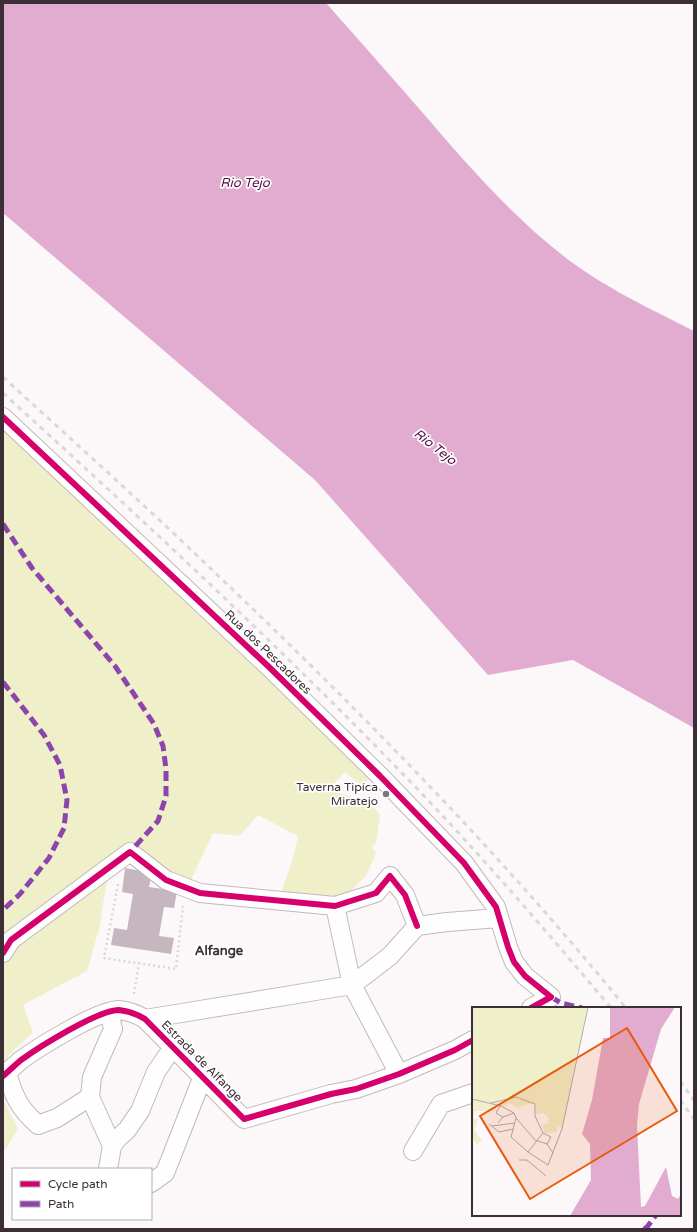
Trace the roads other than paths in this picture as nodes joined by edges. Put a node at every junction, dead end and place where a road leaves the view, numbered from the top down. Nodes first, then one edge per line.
1 (3, 417) edge
2 (335, 906) junction
3 (499, 918) junction
4 (417, 926) junction
5 (3, 953) edge
6 (352, 984) junction
7 (533, 1007) edge
8 (109, 1012) junction
9 (138, 1016) junction
10 (472, 1041) edge
11 (172, 1046) junction
12 (399, 1074) junction
13 (5, 1075) edge
14 (203, 1076) junction
15 (472, 1093) edge
16 (90, 1097) junction
17 (112, 1146) junction
18 (413, 1151) dead end
19 (108, 1168) edge
20 (152, 1182) edge

1 - 3 street, Rua dos Pescadores
2 - 4 street
2 - 5 street
2 - 6 street
3 - 4 street
3 - 7 street, Rua dos Pescadores
4 - 6 street
6 - 9 street
6 - 12 street
8 - 9 street
8 - 13 street
8 - 16 street
9 - 11 street, Estrada de Alfange
10 - 12 street
11 - 14 street, Estrada de Alfange
11 - 17 street
12 - 14 street, Estrada de Alfange
13 - 16 street
14 - 20 street
15 - 18 street
16 - 17 street
17 - 19 street

